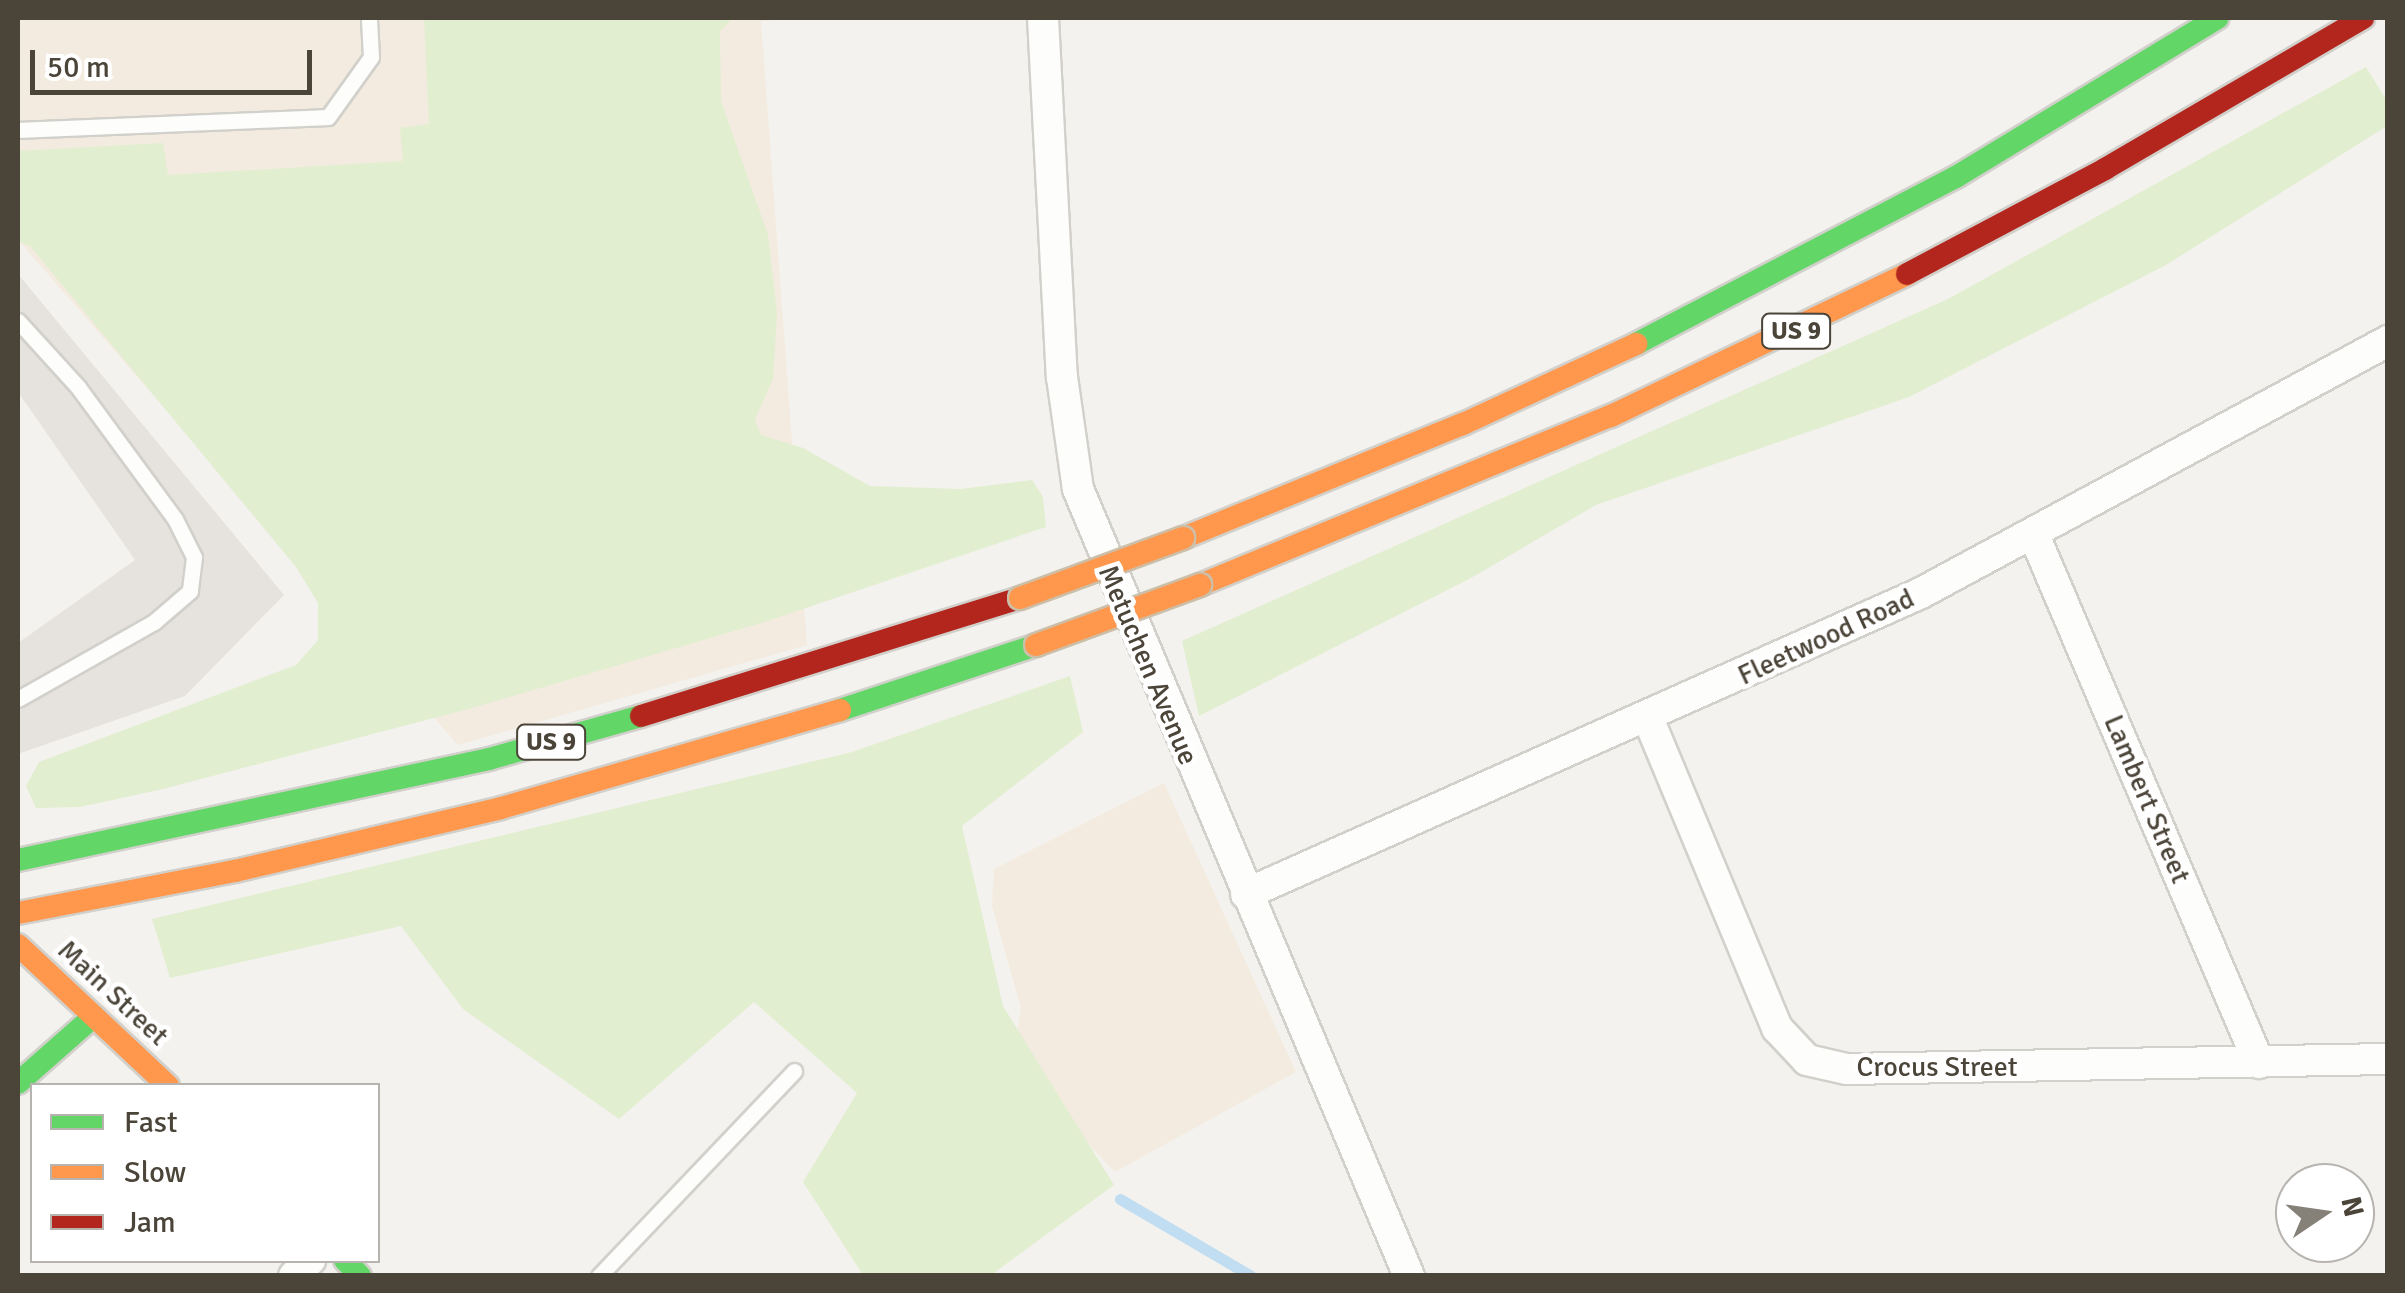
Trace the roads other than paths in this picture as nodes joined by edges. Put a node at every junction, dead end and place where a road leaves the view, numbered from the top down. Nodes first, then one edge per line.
1 (369, 18) edge
2 (1043, 18) edge
3 (2217, 18) edge
4 (2362, 18) edge
5 (18, 130) edge
6 (18, 321) edge
7 (2388, 341) edge
8 (2034, 534) junction
9 (18, 699) edge
10 (1648, 718) junction
11 (18, 860) edge
12 (1246, 894) junction
13 (18, 913) edge
14 (18, 945) edge
15 (94, 1016) junction
16 (2388, 1059) edge
17 (2260, 1064) junction
18 (794, 1071) dead end
19 (18, 1082) edge
20 (165, 1083) edge
21 (599, 1276) edge
22 (1408, 1276) edge

1 - 5 lane
2 - 12 street, Metuchen Avenue
3 - 11 main road, US 9, bridge
4 - 13 main road, US 9, bridge
6 - 9 lane
7 - 8 street, Fleetwood Road
8 - 10 street, Fleetwood Road
8 - 17 street, Lambert Street
10 - 12 street, Fleetwood Road
10 - 17 street, Crocus Street
12 - 22 street, Metuchen Avenue
14 - 15 main road, Main Street
15 - 19 main road
15 - 20 main road, Main Street
16 - 17 street, Crocus Street
18 - 21 lane

